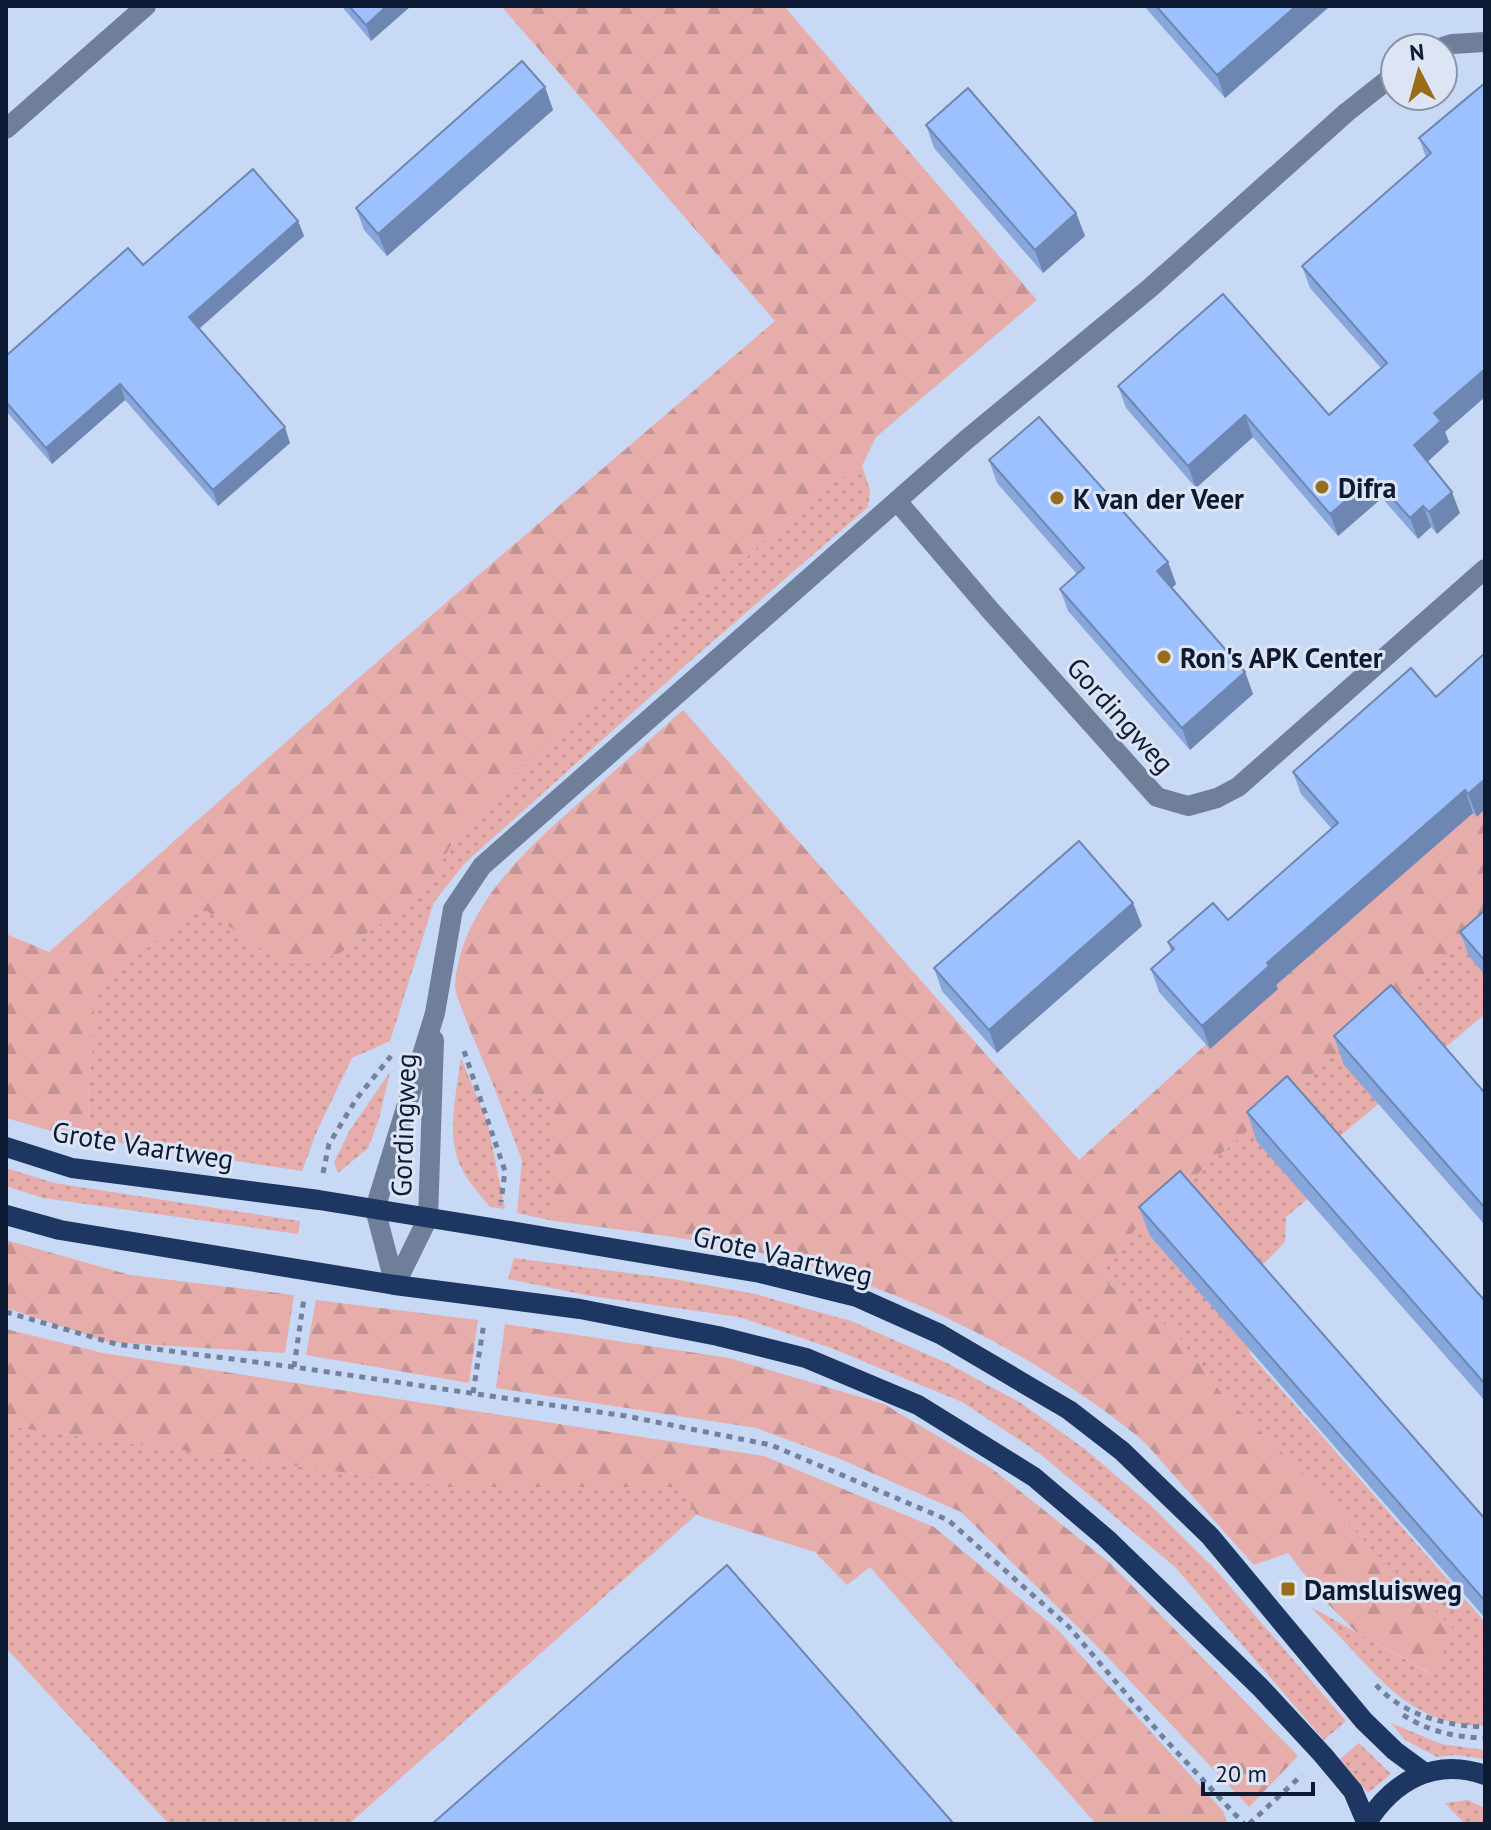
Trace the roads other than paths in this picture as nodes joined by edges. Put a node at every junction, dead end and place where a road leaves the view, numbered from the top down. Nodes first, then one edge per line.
1 (146, 6) edge
2 (1485, 42) edge
3 (1459, 44) edge
4 (1379, 87) edge
5 (6, 129) edge
6 (897, 501) junction
7 (1485, 569) edge
8 (435, 1013) junction
9 (6, 1147) edge
10 (375, 1209) junction
11 (6, 1215) edge
12 (428, 1218) junction
13 (395, 1285) junction
14 (1425, 1773) junction
15 (1485, 1775) edge
16 (1366, 1824) edge

1 - 5 street
2 - 3 street
4 - 6 street, Gordingweg
6 - 7 street, Gordingweg
6 - 8 street, Gordingweg
8 - 10 street, Gordingweg
8 - 12 street, Gordingweg
9 - 10 main road, Grote Vaartweg
10 - 12 main road, Grote Vaartweg
10 - 13 street, Gordingweg
11 - 13 main road
12 - 13 street, Gordingweg
12 - 14 main road, Grote Vaartweg
13 - 16 main road
14 - 15 main road
14 - 16 main road

